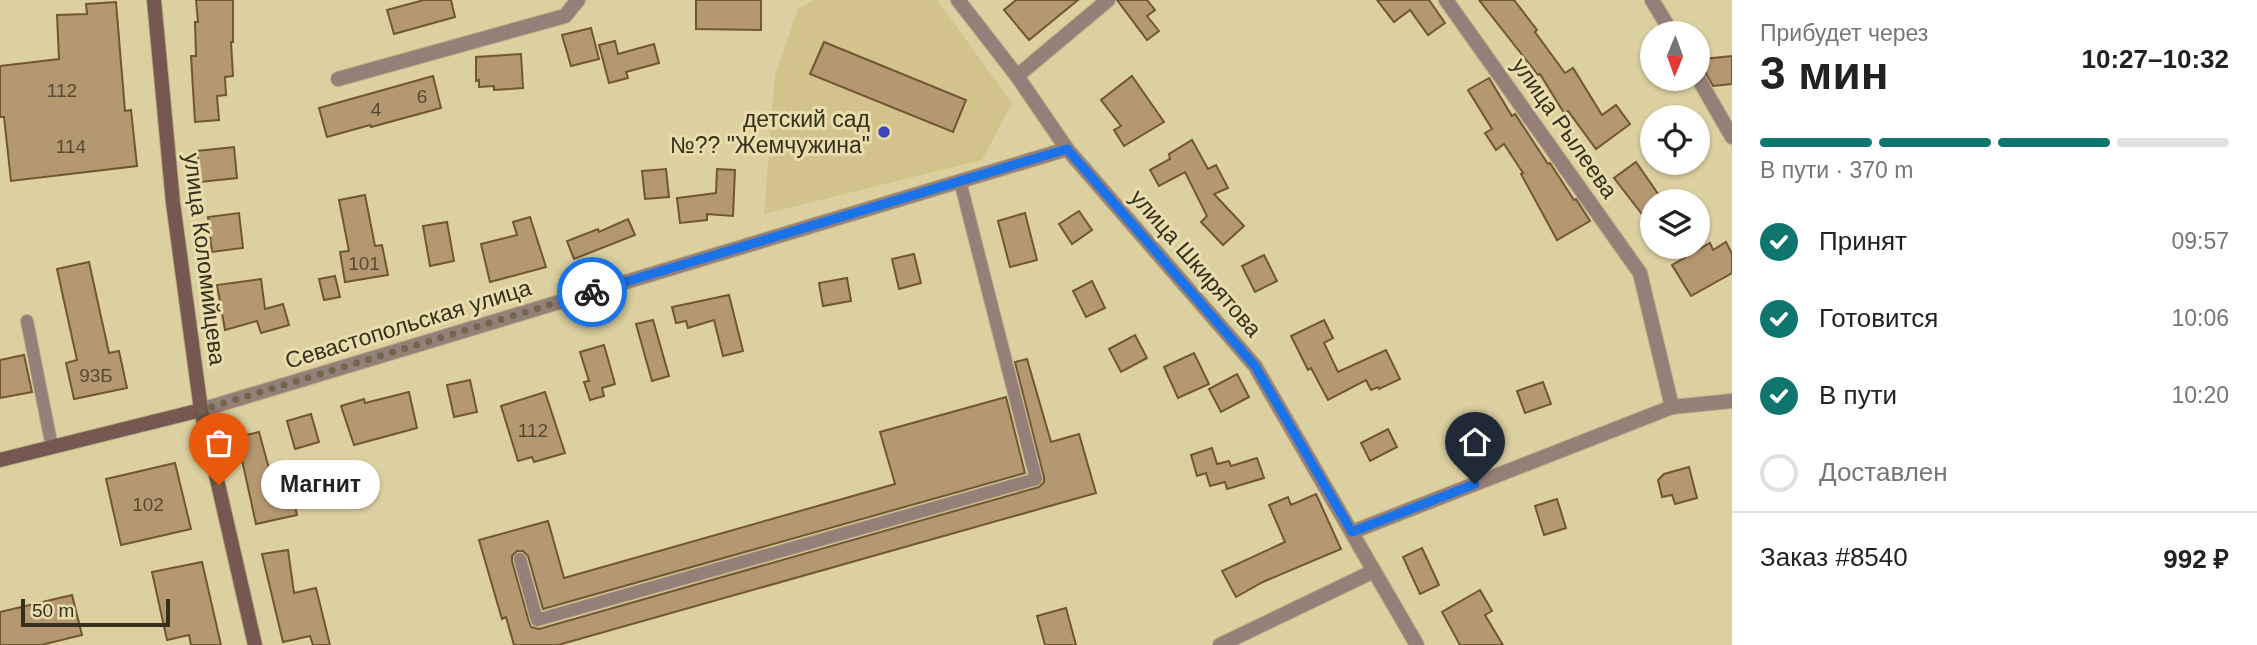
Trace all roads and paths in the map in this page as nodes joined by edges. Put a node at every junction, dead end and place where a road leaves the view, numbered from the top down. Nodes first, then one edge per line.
1 (154, 0) edge
2 (578, 0) edge
3 (958, 0) edge
4 (1108, 0) edge
5 (1446, 0) edge
6 (1652, 0) edge
7 (1665, 21) edge
8 (1017, 76) junction
9 (338, 79) dead end
10 (1705, 91) edge
11 (1732, 137) edge
12 (1067, 149) junction
13 (960, 181) junction
14 (27, 321) dead end
15 (1732, 401) edge
16 (1672, 407) junction
17 (201, 410) junction
18 (52, 447) junction
19 (0, 460) edge
20 (1352, 532) junction
21 (520, 559) dead end
22 (1374, 571) junction
23 (255, 645) edge
24 (1220, 645) edge
25 (1417, 645) edge

1 - 17 main road, улица Коломийцева
2 - 9 street
3 - 8 street, улица Шкирятова
4 - 8 street
5 - 16 street, улица Рылеева
6 - 7 street
8 - 12 street, улица Шкирятова
10 - 11 street
12 - 13 street, Севастопольская улица
12 - 20 street, улица Шкирятова
13 - 17 street, Севастопольская улица
13 - 21 lane
14 - 18 lane
15 - 16 street
16 - 20 street
17 - 18 main road, Севастопольская улица
17 - 23 main road, улица Коломийцева
18 - 19 main road, Севастопольская улица
20 - 22 street, улица Шкирятова
22 - 24 street
22 - 25 street, улица Шкирятова

